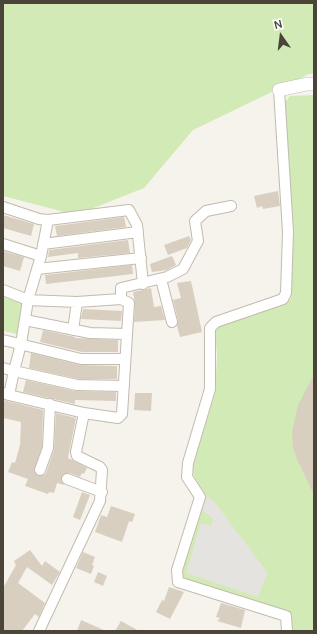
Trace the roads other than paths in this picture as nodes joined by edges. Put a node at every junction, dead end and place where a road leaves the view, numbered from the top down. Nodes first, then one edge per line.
1 (314, 84) edge
2 (280, 90) joint
3 (231, 206) dead end
4 (3, 207) edge
5 (48, 220) junction
6 (138, 232) junction
7 (3, 244) edge
8 (44, 244) junction
9 (41, 256) junction
10 (141, 258) junction
11 (37, 269) junction
12 (161, 279) junction
13 (143, 284) junction
14 (3, 290) edge
15 (121, 299) junction
16 (28, 300) junction
17 (77, 302) junction
18 (25, 320) junction
19 (172, 322) dead end
20 (73, 330) junction
21 (127, 334) junction
22 (3, 340) edge
23 (21, 344) junction
24 (125, 359) junction
25 (3, 368) edge
26 (14, 371) junction
27 (124, 386) junction
28 (6, 394) edge
29 (50, 404) junction
30 (84, 413) junction
31 (40, 470) dead end
32 (67, 479) dead end
33 (102, 492) junction
34 (39, 631) edge
35 (287, 631) edge

1 - 2 street
2 - 35 street
3 - 12 street
4 - 5 street
5 - 6 street
5 - 8 street
6 - 8 street
6 - 10 street
7 - 9 street
8 - 9 street
9 - 11 street
10 - 11 street
10 - 13 street
11 - 16 street
12 - 13 street
12 - 19 street
13 - 15 street
14 - 16 street
15 - 17 street
15 - 21 street
16 - 17 street
16 - 18 street
17 - 20 street
18 - 20 street
18 - 23 street
20 - 21 street
21 - 24 street
22 - 23 street
23 - 24 street
23 - 26 street
24 - 27 street
25 - 26 street
26 - 27 street
26 - 28 street
27 - 30 street
28 - 29 street
29 - 30 street
29 - 31 street
30 - 33 street
32 - 33 street
33 - 34 street

